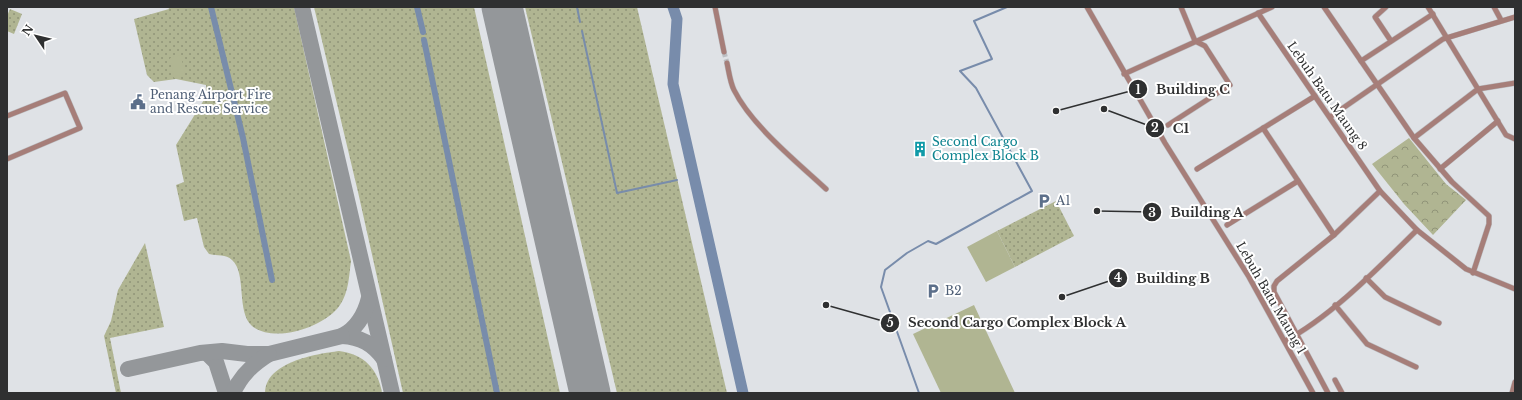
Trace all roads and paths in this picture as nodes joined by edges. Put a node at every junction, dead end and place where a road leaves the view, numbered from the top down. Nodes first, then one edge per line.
1 (715, 7) edge
2 (1087, 7) edge
3 (1181, 7) edge
4 (1272, 7) edge
5 (1324, 7) edge
6 (1386, 7) edge
7 (1428, 7) edge
8 (1494, 7) edge
9 (1258, 13) junction
10 (1433, 14) junction
11 (1515, 17) edge
12 (1502, 20) junction
13 (1448, 37) junction
14 (1196, 41) junction
15 (1391, 41) junction
16 (724, 52) tunnel mouth
17 (1361, 61) junction
18 (727, 63) tunnel mouth
19 (1124, 74) junction
20 (1515, 82) edge
21 (1377, 85) junction
22 (1478, 89) junction
23 (1315, 96) junction
24 (7, 116) edge
25 (1330, 117) junction
26 (1498, 121) junction
27 (1168, 125) dead end
28 (1263, 128) junction
29 (1414, 138) junction
30 (1515, 139) edge
31 (7, 159) edge
32 (1197, 169) dead end
33 (1440, 169) junction
34 (1298, 181) junction
35 (826, 189) dead end
36 (1380, 191) junction
37 (1227, 225) dead end
38 (1417, 230) junction
39 (1334, 235) junction
40 (1473, 273) junction
41 (1366, 278) junction
42 (1515, 289) edge
43 (1335, 305) junction
44 (1439, 323) dead end
45 (1298, 334) junction
46 (1285, 341) junction
47 (1416, 367) dead end
48 (1336, 380) dead end
49 (1515, 382) edge
50 (1313, 393) edge
51 (1328, 393) edge
52 (1342, 393) edge
53 (1512, 393) edge

1 - 16 street
2 - 19 street, Lebuh Batu Maung 1
3 - 14 street
4 - 9 street
5 - 17 street
6 - 15 street
7 - 10 street
8 - 12 street
9 - 14 street
9 - 23 street, Lebuh Batu Maung 8
10 - 13 street
10 - 15 street
11 - 12 street
12 - 13 street
13 - 21 street
13 - 22 street
14 - 19 street
14 - 27 street
15 - 17 street
17 - 21 street
18 - 35 street
19 - 46 street, Lebuh Batu Maung 1
20 - 22 street
21 - 25 street
21 - 29 street
22 - 26 street
22 - 29 street
23 - 25 street, Lebuh Batu Maung 8
23 - 28 street
24 - 31 street
25 - 36 street, Lebuh Batu Maung 8
26 - 30 street
26 - 33 street
28 - 32 street
28 - 34 street
29 - 33 street
33 - 40 street
34 - 37 street
34 - 39 street
36 - 38 street, Lebuh Batu Maung 8
36 - 39 street
38 - 40 street
38 - 41 street
39 - 45 street
40 - 42 street
41 - 43 street
41 - 44 street
43 - 45 street
43 - 47 street
45 - 46 street
45 - 51 street
46 - 50 street, Lebuh Batu Maung 1
48 - 52 street
49 - 53 street

